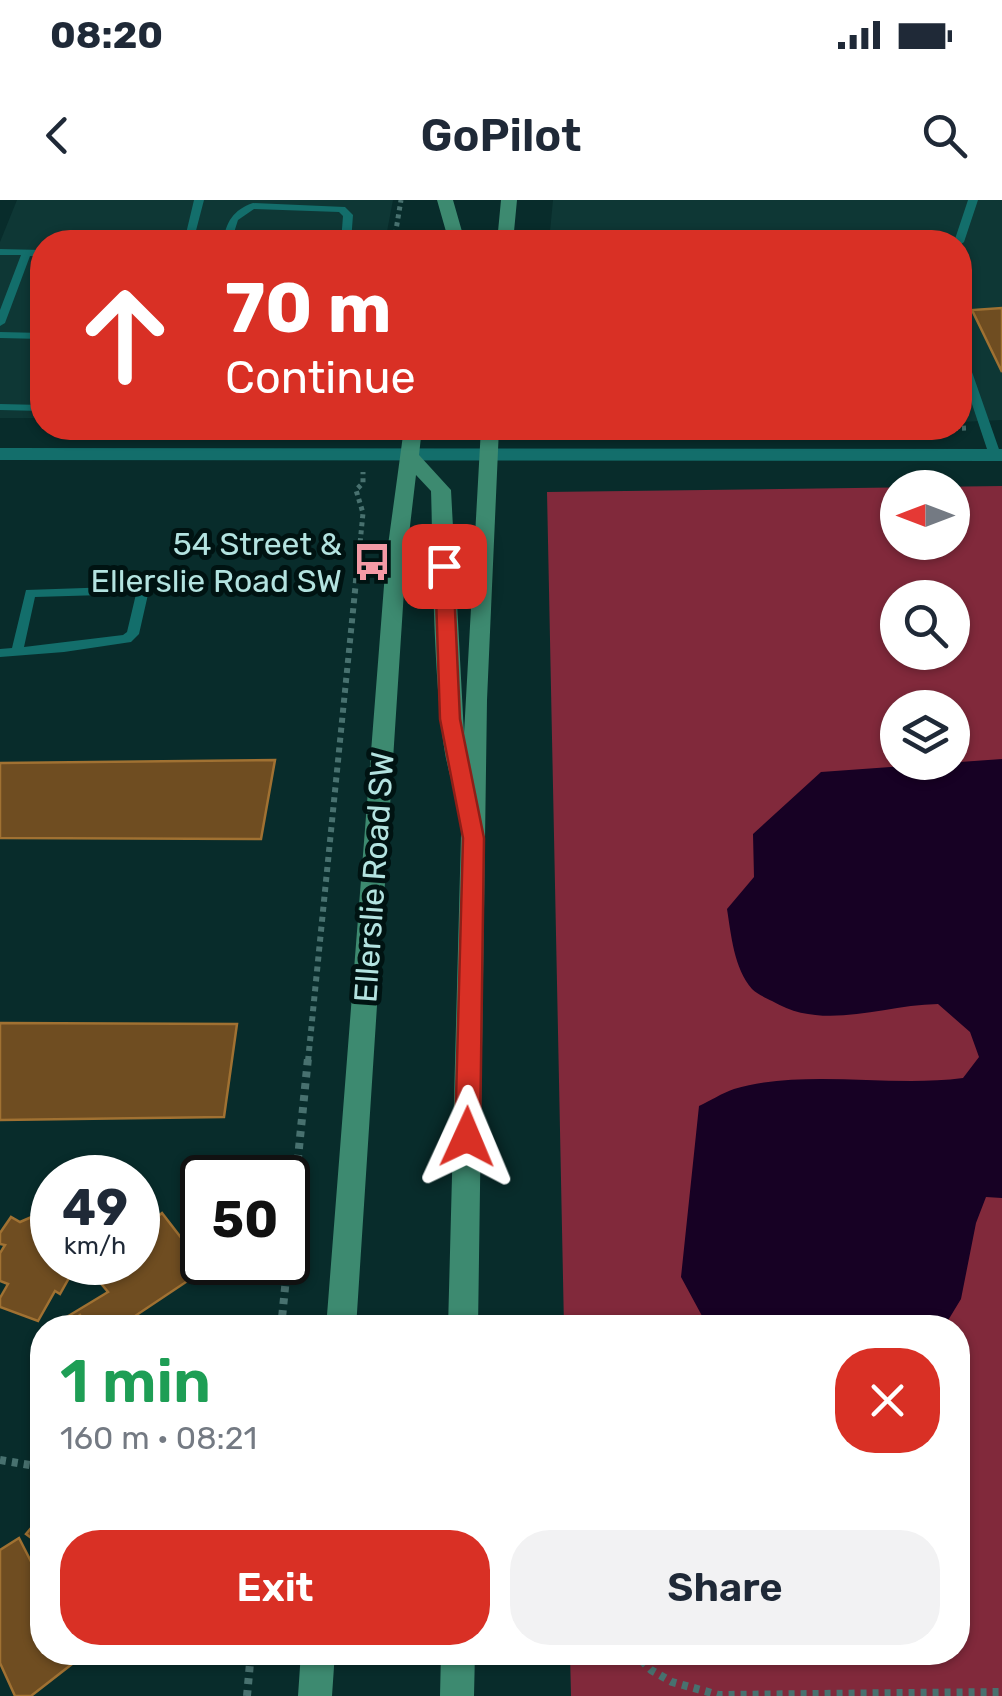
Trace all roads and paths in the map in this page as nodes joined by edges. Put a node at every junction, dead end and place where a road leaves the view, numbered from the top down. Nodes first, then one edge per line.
1 (198, 200) edge
2 (401, 200) edge
3 (445, 200) edge
4 (509, 200) edge
5 (973, 200) edge
6 (191, 230) edge
7 (230, 230) edge
8 (347, 230) edge
9 (396, 230) edge
10 (440, 230) edge
11 (454, 230) edge
12 (507, 230) edge
13 (963, 230) edge
14 (0, 252) edge
15 (26, 252) junction
16 (30, 252) edge
17 (0, 324) edge
18 (0, 336) edge
19 (30, 336) edge
20 (972, 385) edge
21 (0, 406) edge
22 (30, 407) edge
23 (412, 440) edge
24 (478, 440) edge
25 (490, 440) edge
26 (0, 454) edge
27 (998, 455) edge
28 (410, 456) junction
29 (489, 456) junction
30 (363, 483) dead end
31 (16, 652) junction
32 (0, 653) edge
33 (473, 838) junction
34 (282, 1315) edge
35 (342, 1315) edge
36 (464, 1315) edge
37 (0, 1460) edge
38 (30, 1465) edge
39 (249, 1665) edge
40 (317, 1665) edge
41 (458, 1665) edge
42 (646, 1665) edge
43 (1002, 1692) edge
44 (980, 1694) edge
45 (247, 1696) edge
46 (315, 1696) edge
47 (458, 1696) edge

1 - 6 lane
2 - 9 path
3 - 10 main road
3 - 11 main road
4 - 12 main road
5 - 13 lane
7 - 8 lane
14 - 15 lane
15 - 16 lane
15 - 17 lane
18 - 19 lane
20 - 27 lane
21 - 22 lane
23 - 28 main road, Ellerslie Road SW
24 - 29 main road
25 - 29 main road
26 - 28 street
27 - 29 street
28 - 29 street
28 - 33 main road
28 - 35 main road, Ellerslie Road SW
29 - 33 main road
30 - 34 path
31 - 31 lane
31 - 32 lane
33 - 36 main road
37 - 38 path
39 - 45 path
40 - 46 main road
41 - 47 main road
42 - 44 path
43 - 44 path

